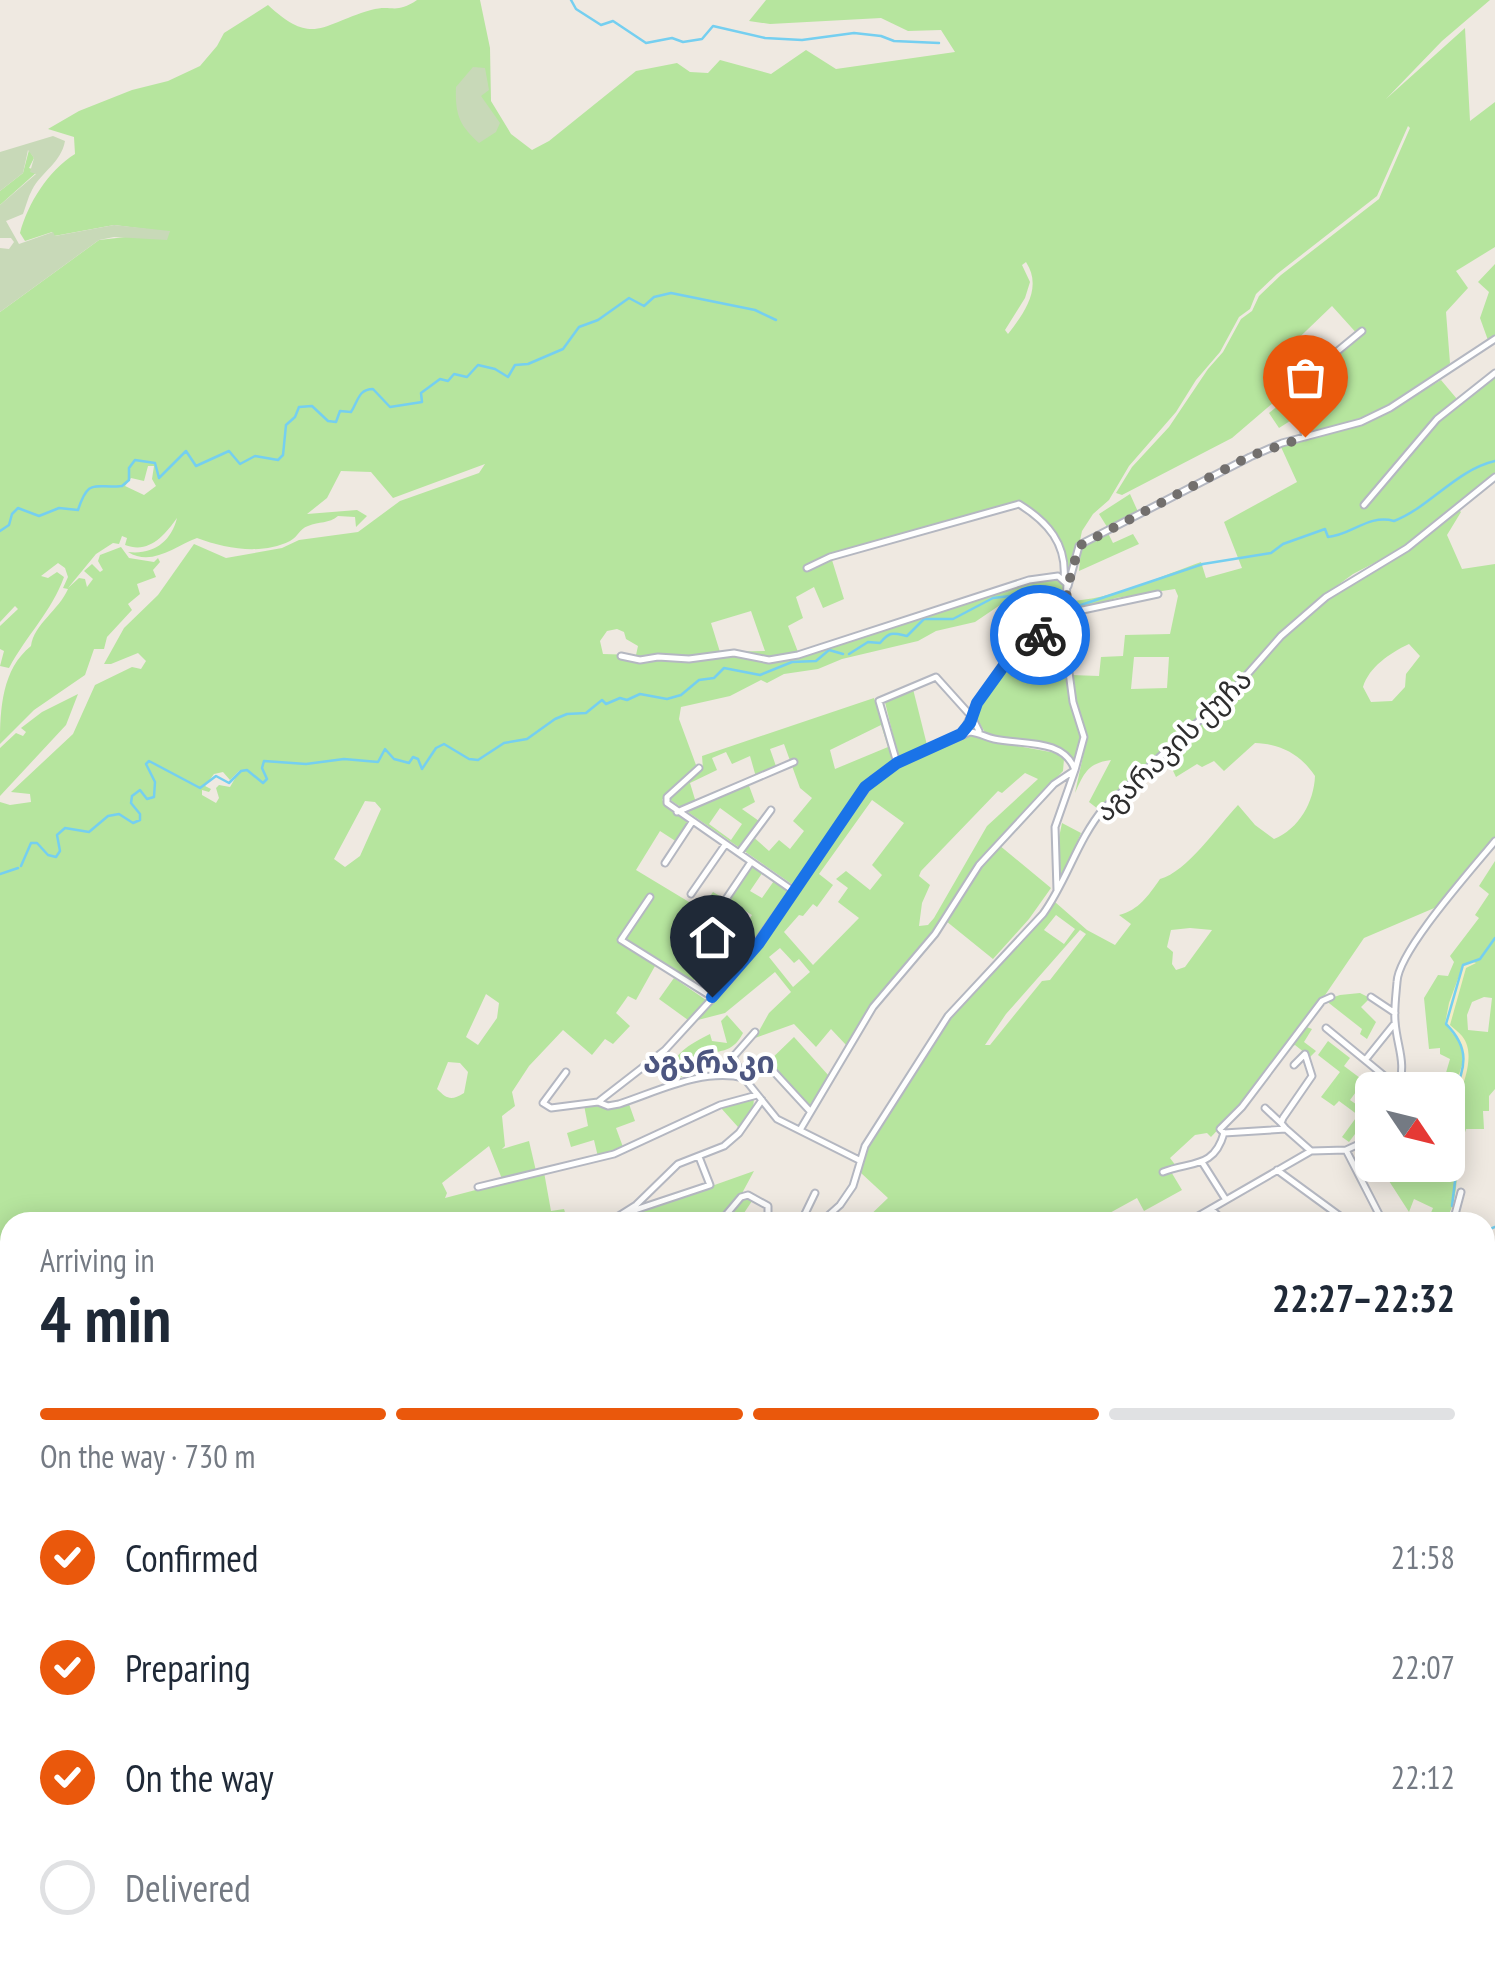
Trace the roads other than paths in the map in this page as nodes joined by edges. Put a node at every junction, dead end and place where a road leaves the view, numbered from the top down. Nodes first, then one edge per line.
1 (1362, 331) dead end
2 (1494, 344) edge
3 (1495, 373) edge
4 (1305, 437) junction
5 (1495, 477) edge
6 (1364, 505) dead end
7 (807, 568) dead end
8 (1064, 579) junction
9 (1067, 589) junction
10 (1158, 594) dead end
11 (1065, 619) junction
12 (621, 656) dead end
13 (948, 671) dead end
14 (936, 676) junction
15 (972, 718) junction
16 (980, 733) junction
17 (961, 734) junction
18 (794, 762) dead end
19 (897, 763) junction
20 (699, 768) dead end
21 (1075, 770) junction
22 (771, 810) dead end
23 (677, 812) junction
24 (692, 822) junction
25 (1495, 841) edge
26 (726, 845) junction
27 (739, 853) junction
28 (751, 862) junction
29 (664, 863) dead end
30 (794, 892) junction
31 (1057, 893) junction
32 (691, 894) dead end
33 (650, 897) dead end
34 (724, 902) dead end
35 (1331, 996) dead end
36 (712, 997) junction
37 (1371, 997) dead end
38 (1395, 1012) junction
39 (1394, 1024) junction
40 (1326, 1028) dead end
41 (755, 1032) dead end
42 (1366, 1059) junction
43 (764, 1061) dead end
44 (1294, 1064) dead end
45 (566, 1072) dead end
46 (1377, 1072) edge
47 (1401, 1072) edge
48 (744, 1078) junction
49 (759, 1098) junction
50 (598, 1102) junction
51 (1264, 1108) dead end
52 (810, 1111) junction
53 (1283, 1126) junction
54 (800, 1130) junction
55 (1224, 1133) junction
56 (1355, 1146) edge
57 (1346, 1150) junction
58 (1311, 1152) junction
59 (700, 1157) junction
60 (859, 1160) junction
61 (1202, 1162) junction
62 (1277, 1170) junction
63 (1163, 1172) dead end
64 (478, 1188) dead end
65 (1461, 1192) dead end
66 (815, 1194) dead end
67 (1226, 1200) junction
68 (1211, 1209) junction
69 (627, 1212) edge
70 (631, 1212) edge
71 (728, 1212) edge
72 (768, 1212) edge
73 (805, 1212) edge
74 (834, 1212) edge
75 (1206, 1212) edge
76 (1214, 1212) edge
77 (1334, 1212) edge
78 (1378, 1212) edge
79 (1455, 1212) edge

1 - 4 street
2 - 4 street
3 - 6 street
4 - 9 street
5 - 31 street, აგარაკის ქუჩა
7 - 8 street
8 - 9 street
8 - 12 street
9 - 11 street
10 - 11 street
11 - 15 street
11 - 21 street
13 - 14 street
14 - 15 street
14 - 19 street
15 - 16 street
15 - 17 street
16 - 17 street
16 - 21 street
17 - 19 street
18 - 23 street
19 - 30 street
20 - 23 street
21 - 31 street
21 - 52 street
22 - 27 street
23 - 24 street
24 - 26 street
24 - 29 street
25 - 38 street
26 - 27 street
26 - 32 street
27 - 28 street
28 - 30 street
28 - 34 street
30 - 36 street
31 - 60 street, აგარაკის ქუჩა
33 - 36 street
35 - 55 street
36 - 50 street
37 - 38 street
38 - 39 street
39 - 42 street
39 - 47 street
40 - 42 street
41 - 48 street
42 - 46 street
43 - 52 street
44 - 53 street
45 - 50 street
48 - 49 street
48 - 50 street
49 - 54 street
49 - 59 street
49 - 64 street
51 - 53 street
52 - 54 street
53 - 55 street
53 - 58 street
54 - 60 street
55 - 61 street
56 - 57 street
57 - 58 street
57 - 78 street
58 - 62 street
59 - 69 street
59 - 70 street
60 - 74 street, აგარაკის ქუჩა
61 - 63 street
61 - 67 street
62 - 67 street
62 - 77 street
65 - 79 street
66 - 73 street
67 - 68 street
68 - 75 street
68 - 76 street
71 - 72 street

